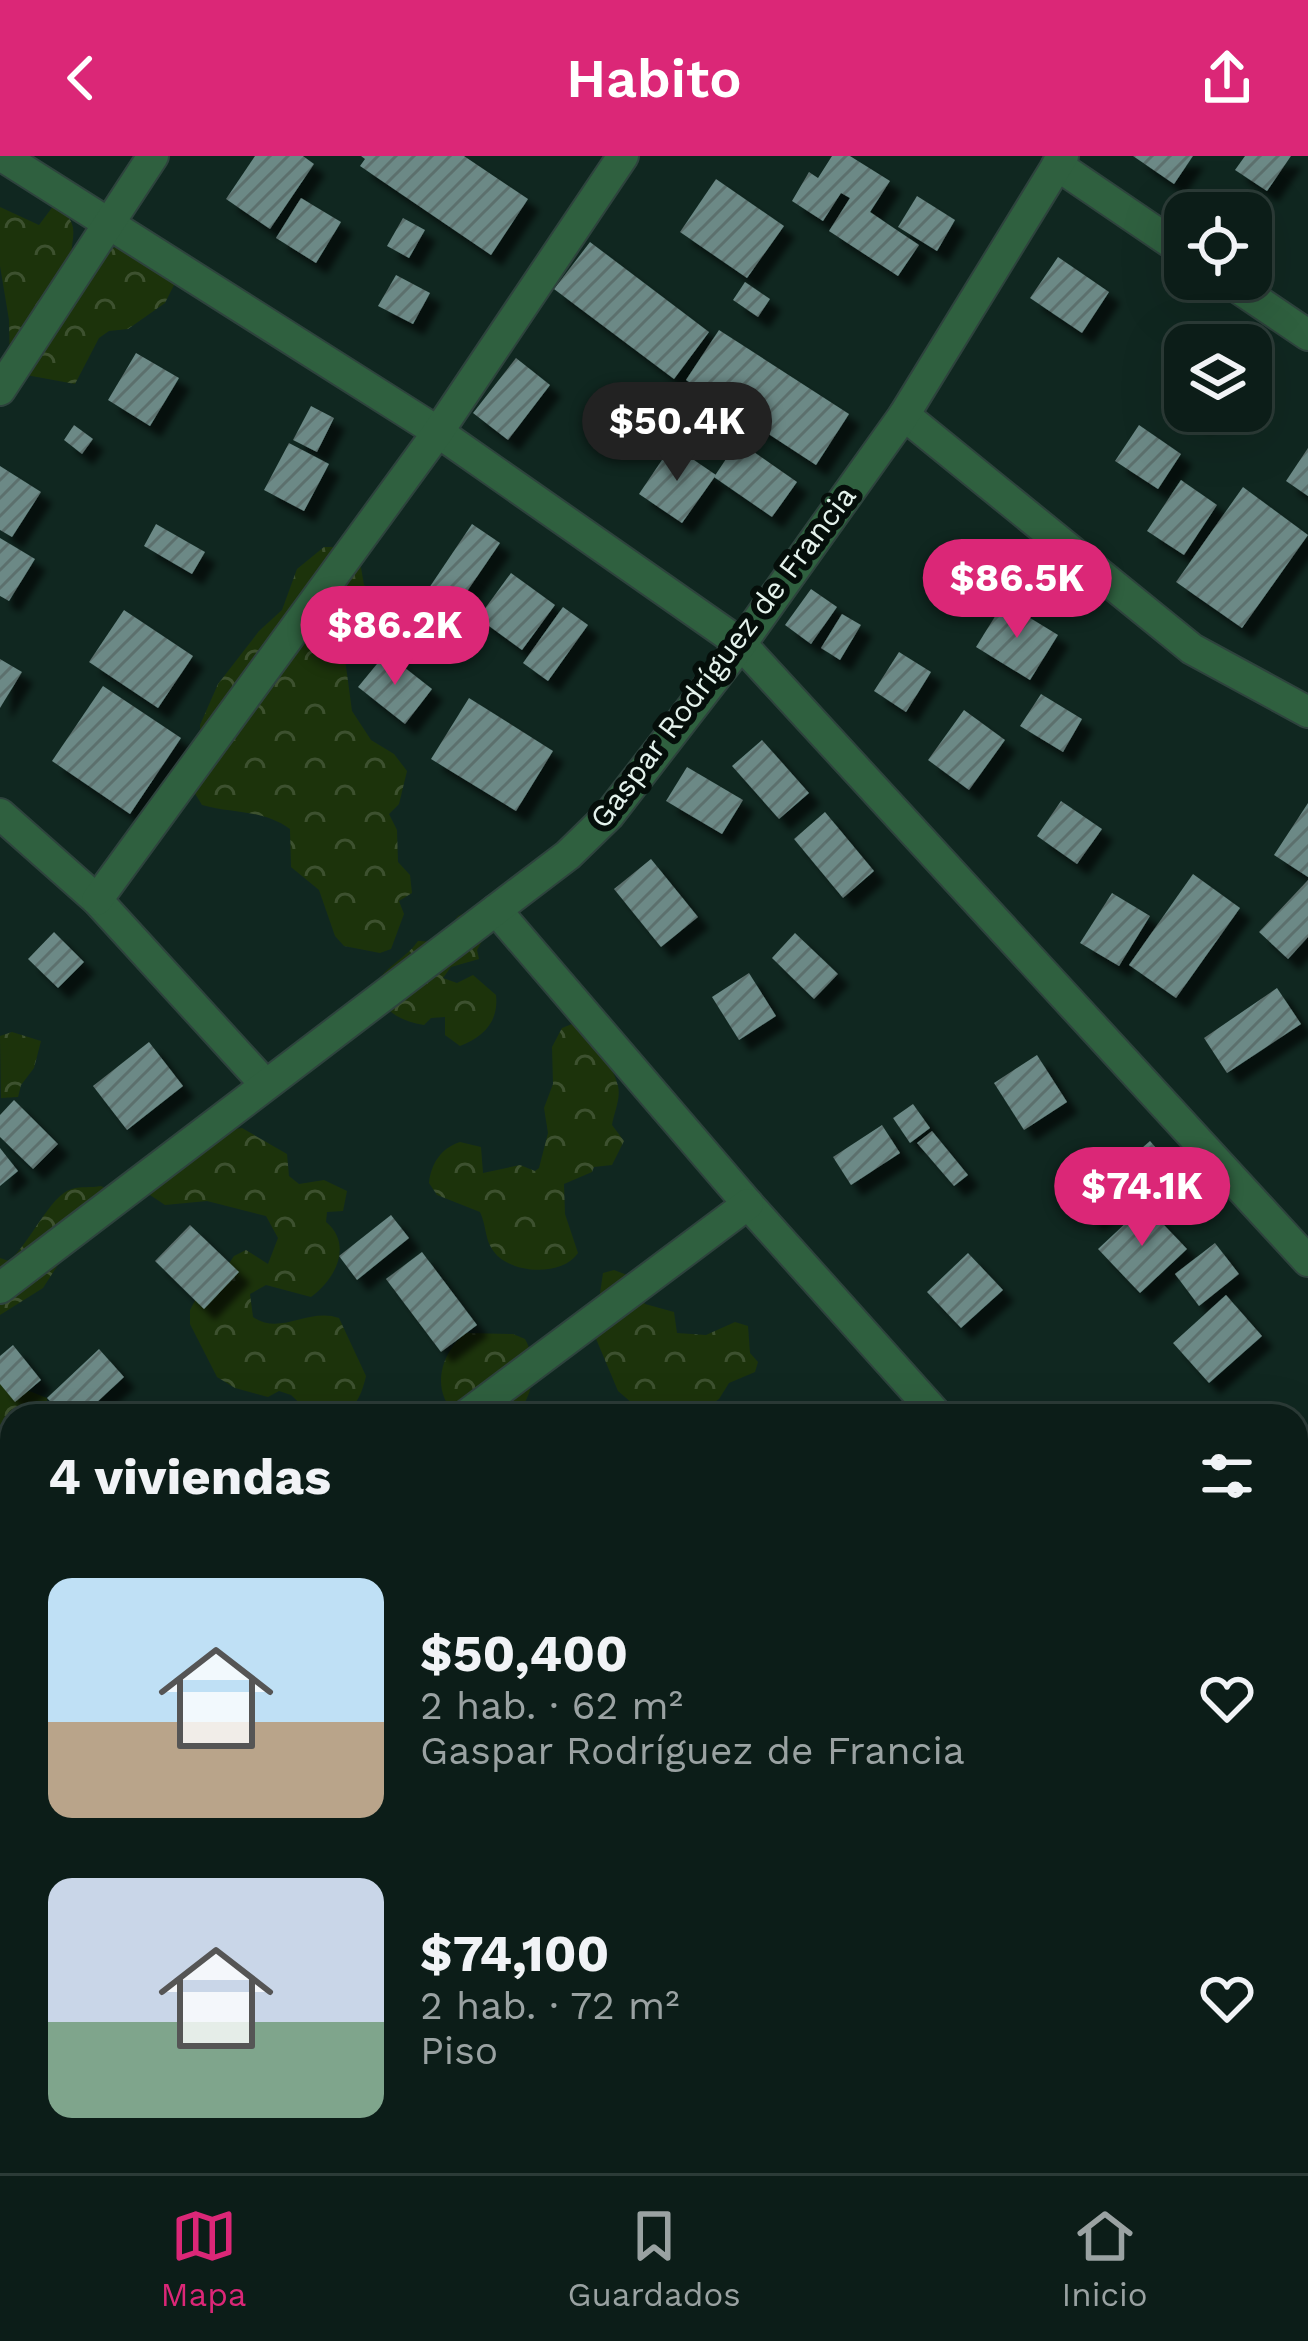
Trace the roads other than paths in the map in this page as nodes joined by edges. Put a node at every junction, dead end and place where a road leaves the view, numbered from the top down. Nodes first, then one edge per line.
1 (2, 156) edge
2 (153, 156) edge
3 (623, 156) edge
4 (1060, 161) edge
5 (106, 225) junction
6 (1164, 237) edge
7 (1256, 300) edge
8 (1308, 335) edge
9 (0, 390) edge
10 (904, 415) junction
11 (438, 432) junction
12 (740, 644) junction
13 (1308, 712) edge
14 (0, 814) edge
15 (97, 899) junction
16 (496, 910) junction
17 (265, 1084) junction
18 (748, 1204) junction
19 (1308, 1261) edge
20 (0, 1288) edge
21 (481, 1404) edge
22 (927, 1404) edge

1 - 5 street
2 - 5 street
3 - 11 street
4 - 6 street
4 - 10 street, Gaspar Rodríguez de Francia
5 - 9 street
5 - 11 street
7 - 8 street
10 - 12 street, Gaspar Rodríguez de Francia
10 - 13 street
11 - 12 street
11 - 15 street
12 - 16 street, Gaspar Rodríguez de Francia
12 - 19 street
14 - 15 street
15 - 17 street
16 - 17 street, Gaspar Rodríguez de Francia
16 - 18 street
17 - 20 street, Gaspar Rodríguez de Francia
18 - 21 street
18 - 22 street

